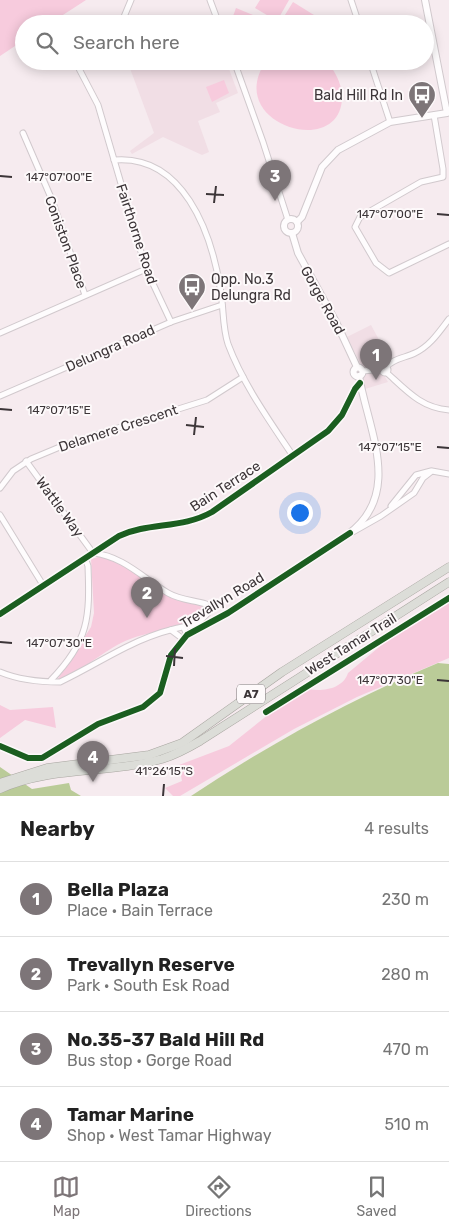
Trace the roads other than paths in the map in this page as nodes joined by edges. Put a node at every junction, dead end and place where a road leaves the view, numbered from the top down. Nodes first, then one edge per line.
1 (131, 0) edge
2 (210, 0) edge
3 (351, 0) edge
4 (425, 0) edge
5 (125, 15) edge
6 (216, 15) edge
7 (356, 15) edge
8 (428, 15) edge
9 (434, 44) edge
10 (80, 70) edge
11 (237, 70) edge
12 (373, 70) edge
13 (448, 113) edge
14 (434, 115) junction
15 (390, 122) junction
16 (23, 133) dead end
17 (114, 160) junction
18 (288, 220) junction
19 (297, 222) junction
20 (292, 233) junction
21 (449, 244) edge
22 (146, 270) junction
23 (85, 295) junction
24 (222, 304) junction
25 (449, 319) edge
26 (171, 322) junction
27 (0, 332) edge
28 (385, 369) junction
29 (359, 374) junction
30 (243, 377) junction
31 (0, 396) edge
32 (449, 410) edge
33 (293, 456) junction
34 (26, 462) junction
35 (432, 471) junction
36 (449, 474) edge
37 (0, 488) edge
38 (389, 510) junction
39 (0, 515) edge
40 (350, 533) junction
41 (108, 542) junction
42 (93, 553) junction
43 (109, 554) junction
44 (86, 558) junction
45 (449, 565) edge
46 (449, 582) edge
47 (43, 585) junction
48 (0, 614) edge
49 (187, 626) junction
50 (170, 630) junction
51 (185, 637) junction
52 (0, 672) edge
53 (51, 680) junction
54 (0, 746) edge
55 (36, 774) junction
56 (0, 783) edge
57 (0, 789) edge

1 - 5 street
2 - 6 street
3 - 7 street
4 - 8 street
9 - 13 street
10 - 17 street, Fairthorne Road
11 - 18 street
12 - 15 street
13 - 14 street
14 - 15 street
14 - 21 street
15 - 19 street
16 - 23 street, Coniston Place
17 - 22 street, Fairthorne Road
17 - 24 street
18 - 19 street
18 - 20 street, Gorge Road
19 - 20 street
20 - 29 street, Gorge Road
22 - 23 street
22 - 26 street, Fairthorne Road
23 - 27 street
24 - 26 street, Delungra Road
24 - 30 street
25 - 28 street
26 - 31 street, Delungra Road
28 - 29 street
28 - 32 street
29 - 33 street, Bain Terrace
29 - 40 street, Gorge Road
30 - 33 street
30 - 34 street, Delamere Crescent
33 - 41 street, Bain Terrace
34 - 37 street, Delamere Crescent
34 - 42 street, Wattle Way
35 - 36 street
35 - 38 street, Trevallyn Road
35 - 38 street, Trevallyn Road
38 - 40 street, Trevallyn Road
39 - 47 street
40 - 51 street, Trevallyn Road
41 - 42 street, Bain Terrace
41 - 43 street
42 - 43 street
42 - 44 street, Bain Terrace
43 - 49 street
44 - 47 street, Bain Terrace
44 - 53 street
45 - 55 highway, A7
46 - 55 highway, A7
47 - 48 street, Bain Terrace
49 - 50 street
49 - 51 street
50 - 51 street
50 - 53 street
51 - 54 street, Trevallyn Road
52 - 53 street
55 - 56 highway, A7
55 - 57 highway, A7

